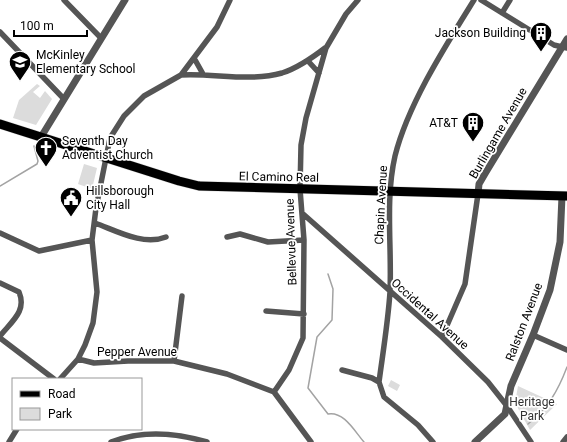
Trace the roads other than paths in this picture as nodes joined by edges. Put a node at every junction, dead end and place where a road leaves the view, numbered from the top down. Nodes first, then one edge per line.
1 (64, 0) edge
2 (124, 0) edge
3 (230, 0) edge
4 (358, 0) edge
5 (474, 0) edge
6 (481, 0) edge
7 (510, 0) edge
8 (502, 13) junction
9 (0, 32) edge
10 (101, 38) junction
11 (567, 39) edge
12 (564, 47) edge
13 (326, 48) junction
14 (194, 58) junction
15 (308, 61) junction
16 (319, 73) junction
17 (203, 74) junction
18 (181, 75) junction
19 (64, 99) junction
20 (0, 124) edge
21 (41, 137) junction
22 (106, 158) junction
23 (300, 189) junction
24 (391, 191) junction
25 (478, 194) junction
26 (565, 196) edge
27 (302, 213) junction
28 (95, 223) junction
29 (0, 233) edge
30 (166, 237) dead end
31 (227, 237) dead end
32 (92, 240) junction
33 (304, 240) junction
34 (0, 283) edge
35 (390, 292) junction
36 (182, 296) dead end
37 (266, 311) dead end
38 (304, 314) junction
39 (533, 335) junction
40 (0, 337) edge
41 (442, 337) junction
42 (567, 350) edge
43 (78, 359) junction
44 (174, 361) junction
45 (342, 370) dead end
46 (53, 378) edge
47 (61, 378) edge
48 (379, 382) junction
49 (274, 392) junction
50 (508, 406) junction
51 (16, 430) edge
52 (567, 437) edge
53 (138, 439) edge
54 (9, 442) edge
55 (111, 442) edge
56 (207, 442) edge
57 (311, 442) edge
58 (433, 442) edge
59 (475, 442) edge
60 (531, 442) edge
61 (563, 442) edge

1 - 10 street
2 - 10 street
3 - 14 street
4 - 13 street, Bellevue Avenue
5 - 24 street, Chapin Avenue
6 - 8 street
7 - 8 street
8 - 12 street
9 - 19 street
10 - 19 street
11 - 12 street, Burlingame Avenue
12 - 25 street, Burlingame Avenue
13 - 15 street
13 - 16 street, Bellevue Avenue
14 - 17 street
14 - 18 street
15 - 16 street
15 - 17 street
16 - 23 street, Bellevue Avenue
17 - 18 street
18 - 22 street
19 - 21 street
20 - 21 main road, El Camino Real
21 - 22 main road, El Camino Real
22 - 23 main road, El Camino Real
22 - 28 street
23 - 24 main road, El Camino Real
23 - 27 street, Bellevue Avenue
24 - 25 main road, El Camino Real
24 - 35 street, Chapin Avenue
25 - 26 main road, El Camino Real
25 - 41 street, Burlingame Avenue
26 - 39 street, Ralston Avenue
27 - 33 street, Bellevue Avenue
27 - 35 street, Occidental Avenue
28 - 30 street
28 - 32 street
29 - 32 street
31 - 33 street
32 - 43 street
33 - 38 street, Bellevue Avenue
34 - 40 street
35 - 41 street, Occidental Avenue
35 - 48 street, Chapin Avenue
36 - 44 street
37 - 38 street
38 - 49 street, Bellevue Avenue
39 - 42 street
39 - 50 street, Ralston Avenue
40 - 46 street
41 - 50 street, Occidental Avenue
43 - 44 street, Pepper Avenue
43 - 47 street
44 - 49 street, Pepper Avenue
45 - 48 street
48 - 58 street
49 - 57 street
50 - 59 street, Ralston Avenue
50 - 60 street, Occidental Avenue
51 - 54 street
52 - 61 street
53 - 55 street
53 - 56 street

